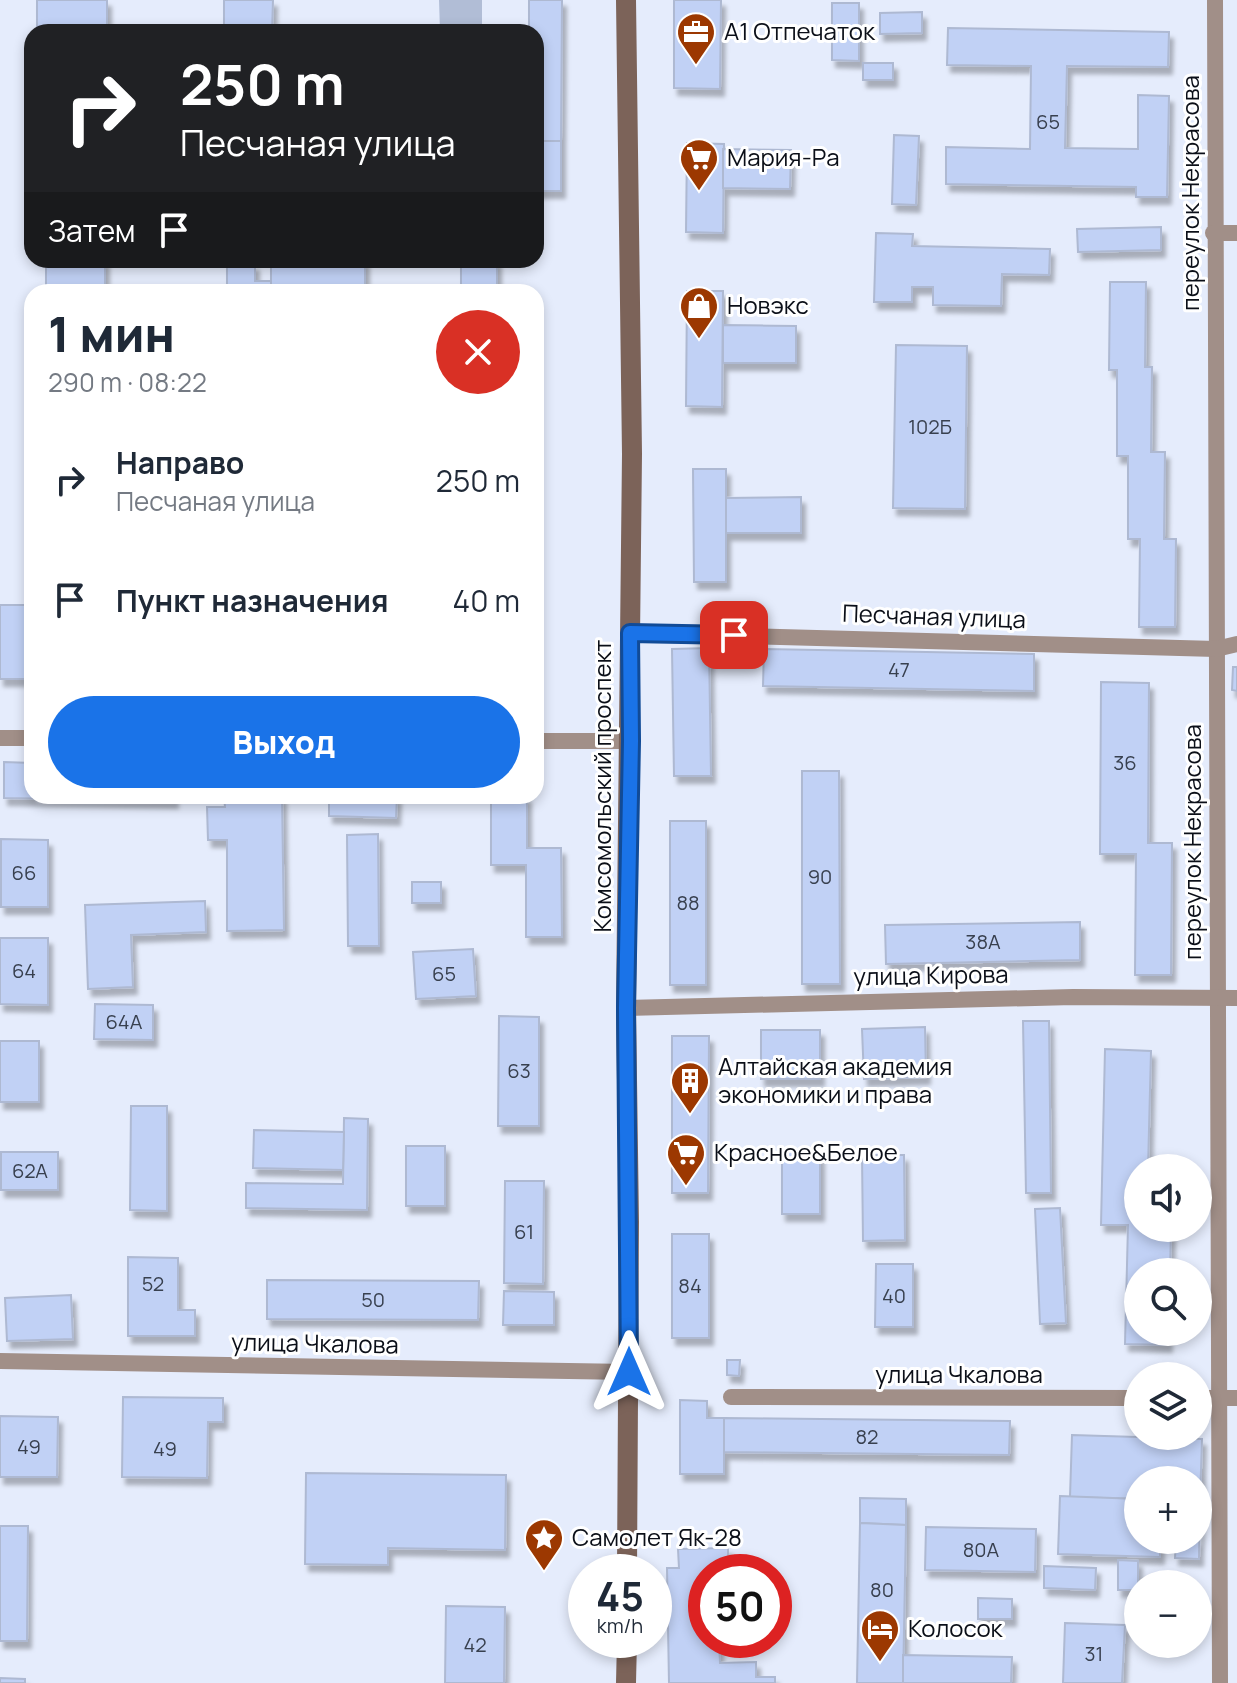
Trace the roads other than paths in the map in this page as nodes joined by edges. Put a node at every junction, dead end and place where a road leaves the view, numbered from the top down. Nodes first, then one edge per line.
1 (626, 0) edge
2 (1215, 0) edge
3 (1213, 233) junction
4 (1237, 233) edge
5 (630, 633) junction
6 (1237, 644) edge
7 (1216, 649) junction
8 (0, 738) edge
9 (24, 738) edge
10 (544, 741) edge
11 (631, 741) junction
12 (1237, 998) edge
13 (1217, 999) junction
14 (626, 1008) junction
15 (0, 1361) edge
16 (629, 1372) junction
17 (731, 1397) dead end
18 (1124, 1398) edge
19 (1212, 1398) edge
20 (1219, 1398) junction
21 (1237, 1398) edge
22 (627, 1554) edge
23 (627, 1658) edge
24 (626, 1683) edge
25 (1220, 1683) edge

1 - 5 main road, Комсомольский проспект
2 - 3 street, переулок Некрасова
3 - 4 street
3 - 7 street, переулок Некрасова
5 - 7 street, Песчаная улица
5 - 11 main road, Комсомольский проспект
6 - 7 street, Песчаная улица
7 - 13 street, переулок Некрасова
8 - 9 street
10 - 11 street
11 - 14 main road, Комсомольский проспект
12 - 13 street, улица Кирова
13 - 14 street, улица Кирова
13 - 20 street, переулок Некрасова
14 - 16 main road, Комсомольский проспект
15 - 16 street, улица Чкалова
16 - 22 main road, Комсомольский проспект
17 - 18 street, улица Чкалова
19 - 20 street
20 - 21 street
20 - 25 street, переулок Некрасова
23 - 24 main road

